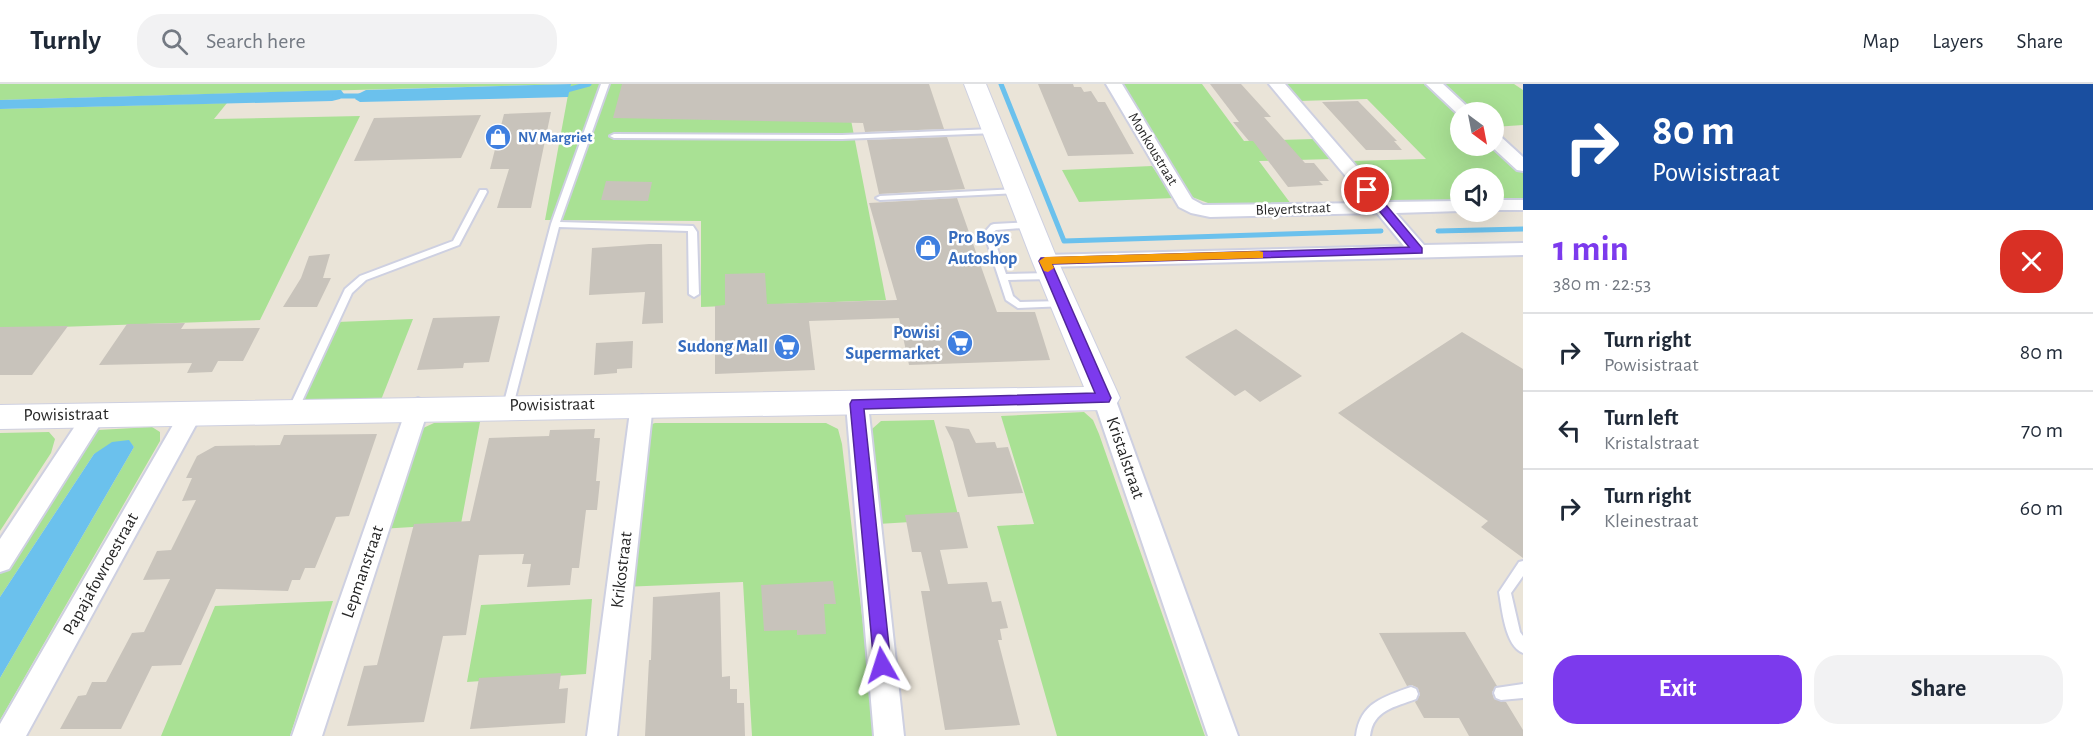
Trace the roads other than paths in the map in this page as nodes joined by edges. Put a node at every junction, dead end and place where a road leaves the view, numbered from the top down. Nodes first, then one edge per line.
1 (605, 84) edge
2 (975, 84) edge
3 (1114, 84) edge
4 (1277, 84) edge
5 (1434, 84) edge
6 (1454, 102) edge
7 (993, 131) junction
8 (614, 136) dead end
9 (1504, 148) edge
10 (1523, 166) edge
11 (1018, 191) junction
12 (483, 192) dead end
13 (880, 198) dead end
14 (1523, 205) edge
15 (1382, 206) junction
16 (1450, 206) edge
17 (1504, 206) edge
18 (1197, 209) joint
19 (555, 224) junction
20 (1031, 225) junction
21 (1523, 249) edge
22 (1418, 250) junction
23 (1048, 268) junction
24 (1003, 277) junction
25 (694, 294) dead end
26 (1063, 304) junction
27 (1104, 398) junction
28 (642, 404) junction
29 (857, 404) junction
30 (508, 406) junction
31 (418, 407) junction
32 (293, 410) junction
33 (192, 412) junction
34 (95, 414) junction
35 (0, 417) edge
36 (0, 561) edge
37 (1523, 566) edge
38 (1523, 647) edge
39 (1523, 691) edge
40 (1501, 693) dead end
41 (1411, 694) dead end
42 (10, 736) edge
43 (307, 736) edge
44 (602, 736) edge
45 (889, 736) edge
46 (1223, 736) edge
47 (1363, 736) edge

1 - 19 lane
2 - 7 street, Kristalstraat
3 - 18 street, Monkoustraat
4 - 15 street
5 - 6 street
7 - 8 lane
7 - 11 street, Kristalstraat
9 - 10 street
11 - 13 lane
11 - 20 street, Kristalstraat
12 - 32 lane
14 - 17 street
15 - 16 street, Bleyertstraat
15 - 18 street, Bleyertstraat
15 - 22 street
19 - 25 lane
19 - 30 lane
20 - 23 street, Kristalstraat
20 - 24 lane
21 - 22 street
22 - 23 street
23 - 24 lane
23 - 26 street, Kristalstraat
24 - 26 lane
26 - 27 street, Kristalstraat
27 - 29 street, Powisistraat
27 - 46 street, Kristalstraat
28 - 29 street, Powisistraat
28 - 30 street, Powisistraat
28 - 44 street, Krikostraat
29 - 45 street
30 - 31 street, Powisistraat
31 - 32 street, Powisistraat
31 - 43 street, Lepmanstraat
32 - 33 street, Powisistraat
33 - 34 street, Powisistraat
33 - 42 street, Papajafowroestraat
34 - 35 street, Powisistraat
34 - 36 street
37 - 38 lane
39 - 40 lane
41 - 47 lane

